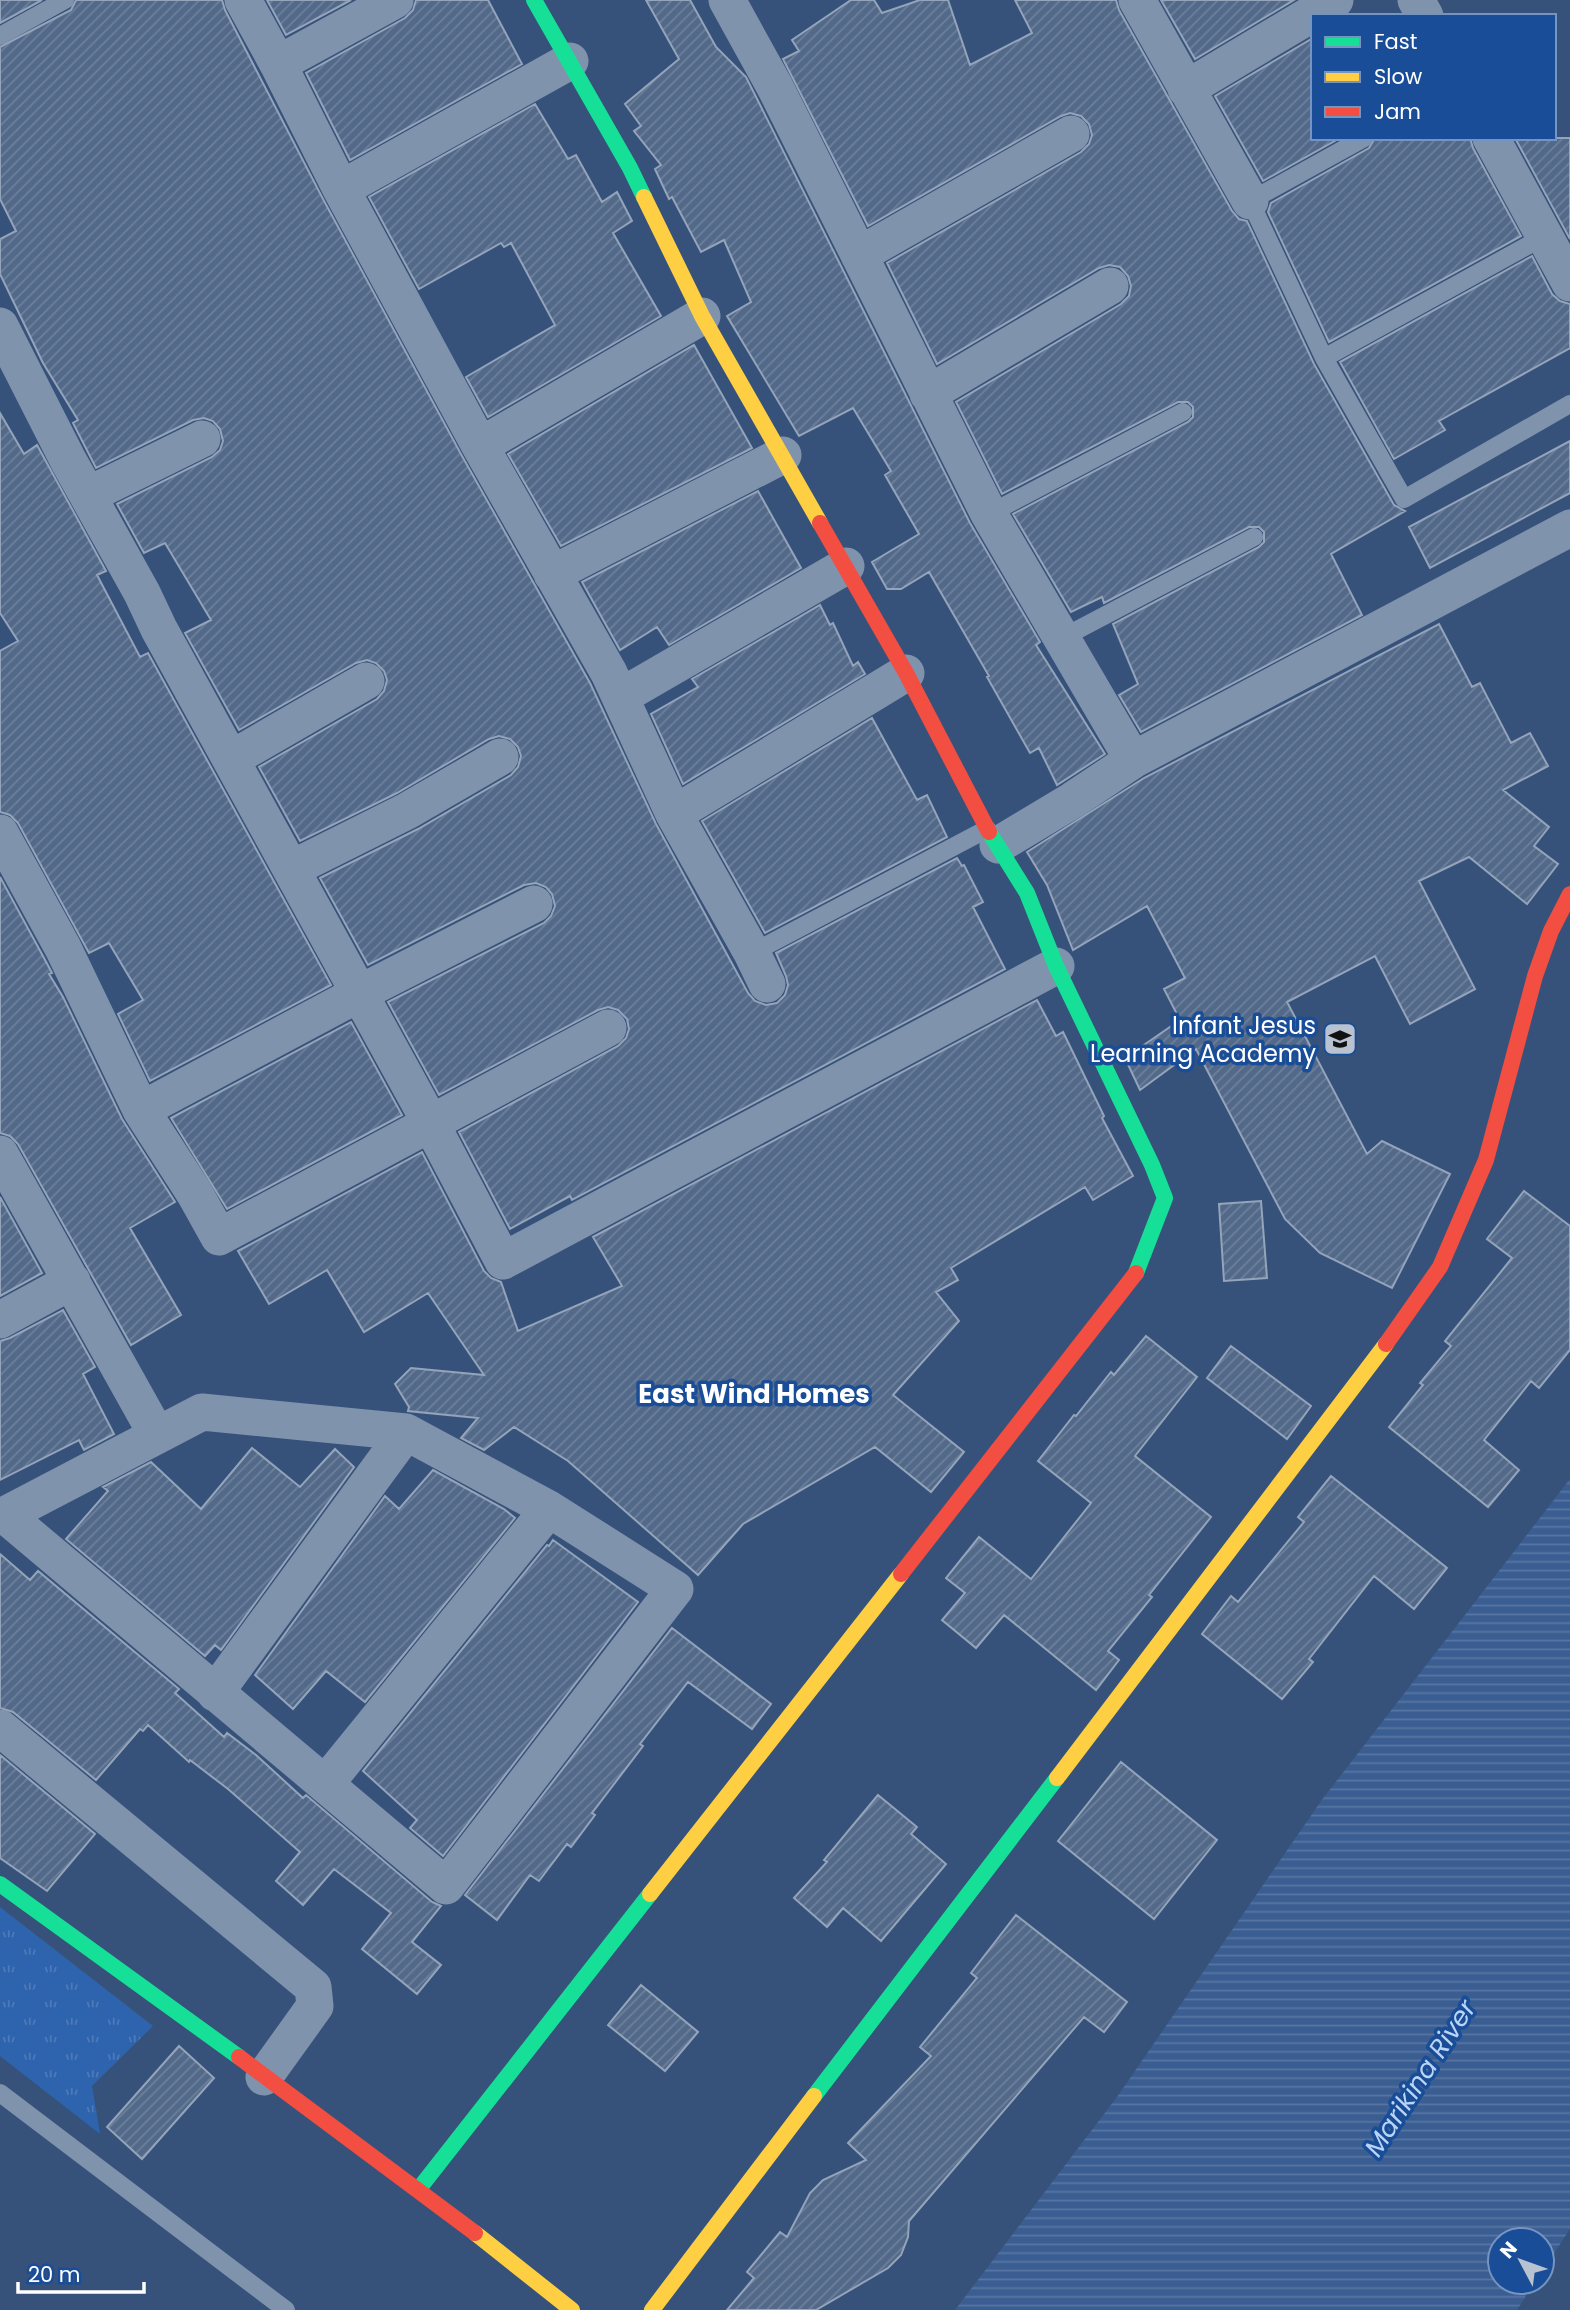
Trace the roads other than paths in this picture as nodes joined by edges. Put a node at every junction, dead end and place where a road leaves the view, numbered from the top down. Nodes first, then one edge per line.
1 (65, 0) edge
2 (243, 0) edge
3 (395, 0) edge
4 (534, 0) edge
5 (727, 0) edge
6 (1137, 0) edge
7 (1335, 0) edge
8 (1311, 14) edge
9 (1312, 14) edge
10 (0, 36) edge
11 (570, 61) junction
12 (278, 64) junction
13 (1186, 89) junction
14 (1071, 134) dead end
15 (1360, 140) edge
16 (1493, 140) edge
17 (341, 189) junction
18 (1250, 201) junction
19 (1545, 236) junction
20 (859, 255) junction
21 (1570, 283) edge
22 (1111, 286) dead end
23 (702, 316) junction
24 (0, 326) edge
25 (1324, 358) junction
26 (928, 394) junction
27 (1570, 404) edge
28 (1183, 412) dead end
29 (202, 439) dead end
30 (480, 446) junction
31 (783, 455) junction
32 (88, 495) junction
33 (989, 514) junction
34 (1570, 528) edge
35 (1254, 537) dead end
36 (846, 566) junction
37 (552, 574) junction
38 (1062, 638) junction
39 (906, 673) junction
40 (366, 681) dead end
41 (621, 697) junction
42 (500, 757) dead end
43 (230, 759) junction
44 (1133, 760) junction
45 (674, 814) junction
46 (0, 834) edge
47 (992, 837) junction
48 (291, 869) junction
49 (1570, 894) edge
50 (534, 904) dead end
51 (1056, 966) junction
52 (759, 969) joint
53 (360, 993) junction
54 (608, 1028) dead end
55 (141, 1110) junction
56 (430, 1122) junction
57 (0, 1154) edge
58 (72, 1281) junction
59 (0, 1320) edge
60 (406, 1432) junction
61 (157, 1435) junction
62 (549, 1509) junction
63 (3, 1515) edge
64 (215, 1693) junction
65 (0, 1728) edge
66 (326, 1783) junction
67 (0, 1884) edge
68 (264, 2077) junction
69 (0, 2092) edge
70 (418, 2190) junction
71 (286, 2310) edge
72 (572, 2310) edge
73 (652, 2310) edge

1 - 10 lane
2 - 12 street
3 - 12 street
4 - 11 street
5 - 20 street
6 - 13 street
7 - 9 street
8 - 13 street
11 - 17 street
11 - 23 street
12 - 17 street
13 - 18 street
14 - 20 street
15 - 18 lane
16 - 19 street
17 - 30 street
18 - 25 lane
19 - 21 street
19 - 25 lane
20 - 26 street
22 - 26 street
23 - 30 street
23 - 31 street
24 - 32 street
25 - 27 lane
26 - 33 street
28 - 33 lane
29 - 32 street
30 - 37 street
31 - 36 street
31 - 37 street
32 - 43 street
33 - 38 street
34 - 44 street
35 - 38 lane
36 - 39 street
36 - 41 street
37 - 41 street
38 - 44 street
39 - 45 street
39 - 47 street
40 - 43 street
41 - 45 street
42 - 48 street
43 - 48 street
44 - 47 street
45 - 52 street
46 - 55 street
47 - 51 street
47 - 52 lane
48 - 53 street
49 - 73 street
50 - 53 street
51 - 56 street
51 - 70 street
53 - 55 street
53 - 56 street
54 - 56 street
55 - 56 street
57 - 58 street
58 - 59 street
58 - 61 street
60 - 61 street
60 - 62 street
60 - 64 street
61 - 63 street
62 - 66 street
62 - 66 street
63 - 64 street
64 - 66 street
65 - 68 street
67 - 68 street
68 - 70 street
69 - 71 lane
70 - 72 street

